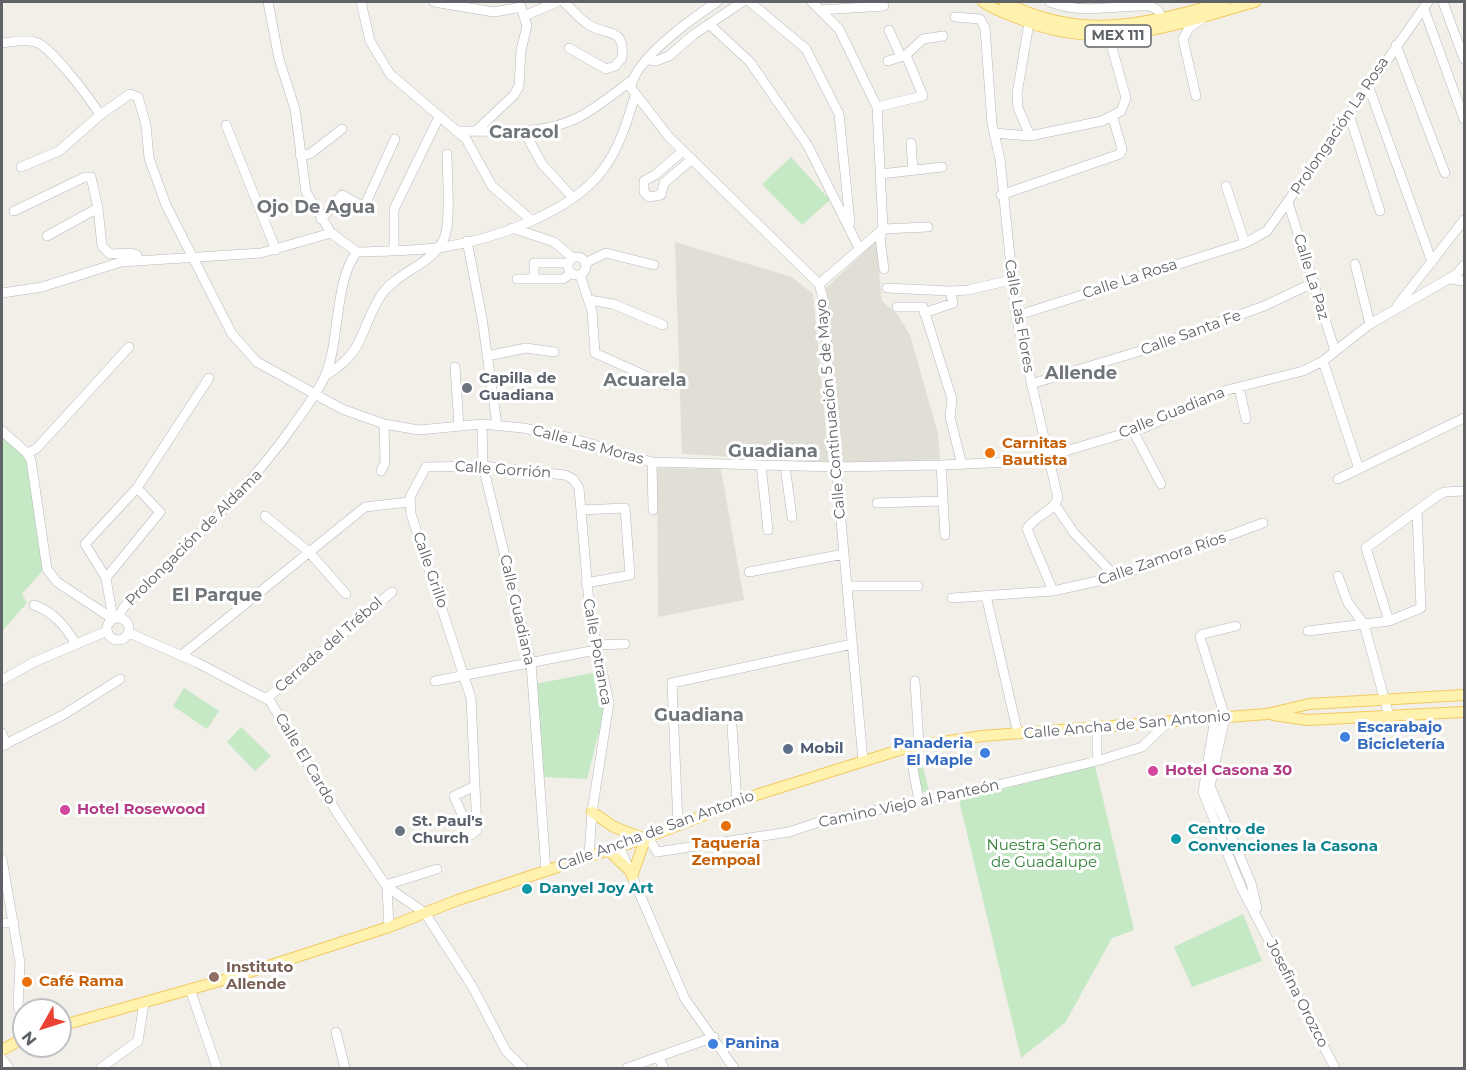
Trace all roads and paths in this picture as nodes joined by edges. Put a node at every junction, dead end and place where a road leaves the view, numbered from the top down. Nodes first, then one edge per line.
1 (268, 2) edge
2 (361, 2) edge
3 (434, 2) edge
4 (557, 2) edge
5 (564, 2) edge
6 (717, 2) edge
7 (742, 2) edge
8 (750, 2) edge
9 (812, 2) edge
10 (983, 2) edge
11 (1004, 2) edge
12 (1050, 2) edge
13 (1225, 2) edge
14 (1255, 2) edge
15 (1443, 2) edge
16 (1091, 5) edge
17 (1426, 5) edge
18 (884, 6) dead end
19 (820, 10) junction
20 (523, 11) junction
21 (1208, 14) junction
22 (956, 17) dead end
23 (1162, 19) junction
24 (1029, 23) junction
25 (709, 24) junction
26 (890, 30) dead end
27 (943, 36) dead end
28 (1109, 37) junction
29 (2, 43) edge
30 (1396, 45) junction
31 (569, 48) dead end
32 (904, 56) junction
33 (622, 58) junction
34 (1464, 59) edge
35 (649, 60) junction
36 (888, 61) dead end
37 (634, 76) junction
38 (1368, 85) junction
39 (635, 96) junction
40 (1196, 96) dead end
41 (877, 106) junction
42 (1349, 114) junction
43 (100, 115) junction
44 (439, 117) junction
45 (1113, 118) junction
46 (1464, 119) edge
47 (226, 125) dead end
48 (342, 129) dead end
49 (477, 130) junction
50 (456, 131) junction
51 (524, 131) junction
52 (994, 133) junction
53 (1030, 136) junction
54 (395, 139) dead end
55 (911, 142) dead end
56 (683, 151) junction
57 (447, 154) dead end
58 (300, 155) junction
59 (692, 159) junction
60 (21, 167) dead end
61 (942, 167) dead end
62 (913, 170) junction
63 (1445, 173) dead end
64 (881, 174) junction
65 (1226, 186) dead end
66 (1001, 195) junction
67 (573, 198) junction
68 (1288, 202) junction
69 (98, 208) junction
70 (14, 211) dead end
71 (1380, 211) dead end
72 (321, 219) junction
73 (531, 220) junction
74 (1464, 220) edge
75 (928, 227) dead end
76 (512, 228) junction
77 (883, 229) junction
78 (850, 230) junction
79 (331, 233) junction
80 (47, 236) dead end
81 (467, 242) junction
82 (1245, 243) junction
83 (440, 247) junction
84 (859, 248) junction
85 (276, 250) junction
86 (394, 250) junction
87 (357, 252) junction
88 (192, 259) junction
89 (138, 260) junction
90 (571, 261) junction
91 (1432, 262) junction
92 (585, 263) junction
93 (1355, 264) dead end
94 (654, 265) dead end
95 (1464, 265) edge
96 (884, 269) dead end
97 (575, 274) junction
98 (517, 279) dead end
99 (534, 279) junction
100 (1449, 279) junction
101 (1011, 280) junction
102 (1464, 281) edge
103 (1313, 283) junction
104 (819, 284) junction
105 (887, 288) dead end
106 (950, 291) junction
107 (2, 293) edge
108 (589, 300) junction
109 (897, 308) dead end
110 (924, 310) junction
111 (1394, 310) junction
112 (1016, 316) junction
113 (1370, 324) junction
114 (663, 325) dead end
115 (129, 347) dead end
116 (1335, 351) junction
117 (555, 352) dead end
118 (487, 356) junction
119 (1323, 361) junction
120 (455, 367) dead end
121 (326, 375) junction
122 (209, 378) dead end
123 (1031, 384) junction
124 (666, 385) dead end
125 (1239, 387) junction
126 (316, 392) junction
127 (1246, 418) dead end
128 (1464, 418) edge
129 (384, 424) junction
130 (482, 424) junction
131 (497, 425) junction
132 (459, 426) junction
133 (2, 431) edge
134 (1133, 431) junction
135 (27, 453) junction
136 (1049, 456) junction
137 (652, 462) junction
138 (761, 465) junction
139 (941, 465) junction
140 (962, 465) junction
141 (483, 466) junction
142 (785, 466) junction
143 (836, 467) junction
144 (1359, 469) junction
145 (381, 471) dead end
146 (1338, 479) dead end
147 (576, 483) joint
148 (1161, 484) dead end
149 (137, 488) junction
150 (1464, 491) edge
151 (943, 501) junction
152 (409, 502) junction
153 (877, 503) dead end
154 (1055, 505) junction
155 (581, 510) junction
156 (653, 510) dead end
157 (1417, 511) junction
158 (265, 516) dead end
159 (792, 517) dead end
160 (1263, 524) dead end
161 (768, 530) dead end
162 (945, 535) dead end
163 (309, 552) junction
164 (844, 554) junction
165 (749, 573) dead end
166 (1338, 576) dead end
167 (1116, 577) junction
168 (106, 578) junction
169 (586, 583) junction
170 (918, 585) dead end
171 (847, 586) junction
172 (1053, 591) junction
173 (392, 592) dead end
174 (346, 594) dead end
175 (986, 596) junction
176 (952, 598) dead end
177 (34, 605) dead end
178 (115, 618) junction
179 (1389, 621) junction
180 (1364, 624) junction
181 (1236, 626) dead end
182 (107, 631) junction
183 (1308, 631) dead end
184 (129, 633) junction
185 (76, 644) junction
186 (626, 644) dead end
187 (852, 644) junction
188 (595, 647) junction
189 (182, 655) junction
190 (531, 663) junction
191 (466, 674) junction
192 (120, 679) dead end
193 (2, 680) edge
194 (435, 681) dead end
195 (915, 681) dead end
196 (1460, 695) edge
197 (266, 699) junction
198 (1386, 701) junction
199 (1461, 712) edge
200 (1267, 714) junction
201 (1389, 716) junction
202 (1220, 718) junction
203 (1167, 723) junction
204 (732, 728) dead end
205 (1097, 728) junction
206 (2, 733) edge
207 (1018, 734) junction
208 (4, 746) edge
209 (914, 746) junction
210 (863, 760) junction
211 (1097, 761) junction
212 (475, 786) junction
213 (919, 801) junction
214 (737, 803) junction
215 (592, 812) junction
216 (678, 825) junction
217 (646, 837) junction
218 (614, 848) junction
219 (589, 856) junction
220 (2, 859) edge
221 (437, 869) dead end
222 (546, 871) junction
223 (631, 873) junction
224 (386, 886) junction
225 (425, 913) junction
226 (14, 922) junction
227 (2, 923) edge
228 (389, 927) junction
229 (190, 989) junction
230 (18, 998) edge
231 (144, 1004) junction
232 (72, 1023) edge
233 (336, 1032) dead end
234 (714, 1038) junction
235 (658, 1057) junction
236 (2, 1059) edge
237 (9, 1068) edge
238 (101, 1068) edge
239 (217, 1068) edge
240 (345, 1068) edge
241 (523, 1068) edge
242 (627, 1068) edge
243 (664, 1068) edge
244 (734, 1068) edge
245 (1335, 1068) edge

1 - 58 street
2 - 44 street
3 - 20 street
4 - 20 street
5 - 33 street
6 - 35 street
7 - 25 street
8 - 78 street
9 - 19 street
10 - 24 main road, MEX 111
11 - 23 main road, MEX 111
12 - 16 street
13 - 23 main road, MEX 111
14 - 21 main road, MEX 111
15 - 34 street
16 - 23 street
17 - 30 street, Prolongación La Rosa
17 - 46 street
18 - 19 street
19 - 41 street
20 - 49 street
21 - 28 main road, MEX 111
21 - 40 street
22 - 52 street, Calle Las Flores
24 - 28 main road, MEX 111
24 - 53 street
25 - 35 street
25 - 78 street
26 - 32 street
27 - 32 street
28 - 45 street
29 - 43 street
30 - 38 street, Prolongación La Rosa
30 - 63 street
31 - 33 street
32 - 36 street
32 - 41 street
33 - 37 street
35 - 37 street
37 - 39 street
37 - 51 street
38 - 42 street, Prolongación La Rosa
38 - 91 street
39 - 56 street, Calle Continuación 5 de Mayo
39 - 67 street
41 - 64 street
42 - 68 street, Prolongación La Rosa
42 - 71 street
43 - 60 street
43 - 88 street, Calle Las Moras
44 - 50 street
44 - 86 street
45 - 53 street
45 - 66 street
47 - 85 street
48 - 58 street
49 - 50 street
49 - 51 street
50 - 73 street
51 - 67 street
52 - 53 street
52 - 66 street, Calle Las Flores
54 - 72 street
55 - 62 street
56 - 59 street, Calle Continuación 5 de Mayo
56 - 59 street
57 - 83 street
58 - 72 street
59 - 104 street, Calle Continuación 5 de Mayo
61 - 62 street
62 - 64 street
64 - 77 street
65 - 82 street
66 - 101 street, Calle Las Flores
67 - 73 street
68 - 82 street, Prolongación La Rosa
68 - 103 street, Calle La Paz
69 - 70 street
69 - 80 street
69 - 89 street
72 - 79 street
73 - 76 street
74 - 91 street
75 - 77 street
76 - 81 street
76 - 90 street
77 - 84 street
77 - 96 street
78 - 84 street
79 - 85 street
79 - 87 street
81 - 83 street
81 - 118 street
82 - 112 street, Calle La Rosa
83 - 86 street
83 - 121 street
84 - 104 street
85 - 88 street
86 - 87 street
87 - 121 street, Prolongación de Aldama
88 - 89 street
88 - 126 street, Calle Las Moras
89 - 107 street
90 - 92 street
90 - 97 street
90 - 99 street
91 - 111 street
92 - 94 street
92 - 97 street
93 - 113 street
95 - 100 street
97 - 99 street
97 - 108 street
98 - 99 street
100 - 102 street
100 - 111 street, Calle Guadiana
101 - 106 street
101 - 112 street, Calle Las Flores
103 - 116 street, Calle La Paz
103 - 123 street, Calle Santa Fe
104 - 143 street, Calle Continuación 5 de Mayo
105 - 106 street
106 - 110 street
108 - 114 street
108 - 124 street
109 - 110 street
110 - 140 street
111 - 113 street, Calle Guadiana
112 - 123 street, Calle Las Flores
113 - 116 street, Calle Guadiana
115 - 135 street
116 - 119 street, Calle Guadiana
117 - 118 street
118 - 131 street
119 - 125 street, Calle Guadiana
119 - 144 street
120 - 132 street
121 - 126 street, Prolongación de Aldama
122 - 149 street
123 - 136 street, Calle Las Flores
125 - 127 street
125 - 134 street, Calle Guadiana
126 - 129 street, Calle Las Moras
126 - 178 street, Prolongación de Aldama
128 - 144 street
129 - 132 street, Calle Las Moras
129 - 145 street
130 - 131 street, Calle Las Moras
130 - 132 street, Calle Las Moras
130 - 141 street, Calle Guadiana
131 - 137 street, Calle Las Moras
133 - 135 street
134 - 136 street, Calle Guadiana
134 - 148 street
135 - 178 street
136 - 140 street, Calle Guadiana
136 - 154 street, Calle Las Flores
137 - 138 street, Calle Las Moras
137 - 156 street
138 - 142 street, Calle Las Moras
138 - 161 street
139 - 140 street, Calle Guadiana
139 - 143 street, Calle Las Moras
139 - 151 street
141 - 147 street, Calle Gorrión
141 - 152 street, Calle Gorrión
141 - 190 street, Calle Guadiana
142 - 143 street, Calle Las Moras
142 - 159 street
143 - 164 street, Calle Continuación 5 de Mayo
144 - 146 street
147 - 155 street, Calle Potranca
149 - 168 street
149 - 168 street
150 - 157 street
151 - 153 street
151 - 162 street
152 - 163 street
152 - 191 street, Calle Grillo
154 - 167 street
154 - 172 street
155 - 169 street, Calle Potranca
155 - 169 street
157 - 179 street
157 - 179 street
158 - 163 street
160 - 167 street, Calle Zamora Ríos
163 - 174 street
163 - 189 street
164 - 165 street
164 - 171 street, Calle Continuación 5 de Mayo
166 - 180 street
167 - 172 street, Calle Zamora Ríos
168 - 178 street
169 - 188 street, Calle Potranca
170 - 171 street
171 - 187 street, Calle Continuación 5 de Mayo
172 - 175 street, Calle Zamora Ríos
173 - 197 street, Cerrada del Trébol
175 - 176 street, Calle Zamora Ríos
175 - 207 street
177 - 185 street
178 - 182 street
178 - 184 street
179 - 180 street
180 - 183 street
180 - 198 street
181 - 202 street
182 - 184 street
182 - 185 street
184 - 189 street, Calle El Cardo
185 - 193 street
186 - 188 street
187 - 210 street, Calle Continuación 5 de Mayo
187 - 216 street
188 - 190 street
188 - 215 street, Calle Potranca
189 - 197 street, Calle El Cardo
190 - 191 street
190 - 222 street, Calle Guadiana
191 - 194 street
191 - 212 street, Calle Grillo
192 - 208 street
195 - 209 street
196 - 198 main road
196 - 199 main road
197 - 224 street, Calle El Cardo
198 - 200 main road
198 - 201 street
199 - 201 main road
200 - 201 main road
200 - 202 main road, Calle Ancha de San Antonio
202 - 203 main road, Calle Ancha de San Antonio
202 - 245 street, Josefina Orozco
203 - 205 main road, Calle Ancha de San Antonio
203 - 211 street, Camino Viejo al Panteón
204 - 214 street
205 - 207 main road, Calle Ancha de San Antonio
205 - 211 street
206 - 208 street
207 - 209 main road, Calle Ancha de San Antonio
209 - 210 main road, Calle Ancha de San Antonio
209 - 213 street
210 - 214 main road, Calle Ancha de San Antonio
211 - 213 street, Camino Viejo al Panteón
212 - 212 street, Calle Grillo
213 - 217 street, Camino Viejo al Panteón
214 - 216 main road, Calle Ancha de San Antonio
215 - 217 main road
215 - 219 street, Calle Potranca
216 - 217 main road, Calle Ancha de San Antonio
217 - 218 main road, Calle Ancha de San Antonio
217 - 223 main road
218 - 219 main road, Calle Ancha de San Antonio
218 - 223 main road
219 - 222 main road, Calle Ancha de San Antonio
220 - 226 street
221 - 224 street
222 - 225 main road, Calle Ancha de San Antonio
223 - 234 street
224 - 225 street, Calle El Cardo
224 - 228 street
225 - 228 main road, Calle Ancha de San Antonio
225 - 241 street
226 - 227 street
226 - 230 street
228 - 229 main road, Calle Ancha de San Antonio
229 - 231 main road, Calle Ancha de San Antonio
229 - 239 street
231 - 232 main road, Calle Ancha de San Antonio
231 - 238 street
233 - 240 street
234 - 235 street
234 - 244 street
235 - 242 street
235 - 243 street
236 - 237 street

